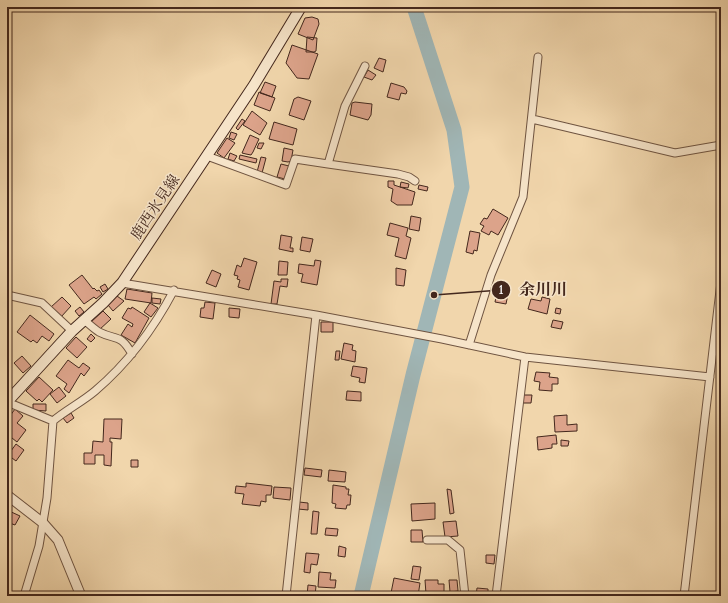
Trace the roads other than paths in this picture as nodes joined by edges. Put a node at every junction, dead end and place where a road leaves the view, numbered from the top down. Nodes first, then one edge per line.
1 (301, 7) edge
2 (538, 57) dead end
3 (365, 66) dead end
4 (532, 119) junction
5 (721, 145) edge
6 (207, 156) junction
7 (328, 164) junction
8 (415, 181) dead end
9 (721, 282) edge
10 (122, 283) junction
11 (174, 290) junction
12 (7, 295) edge
13 (316, 315) junction
14 (84, 320) junction
15 (72, 331) junction
16 (468, 345) junction
17 (132, 354) junction
18 (524, 357) junction
19 (710, 377) junction
20 (7, 402) edge
21 (53, 421) junction
22 (7, 495) edge
23 (43, 522) junction
24 (426, 540) dead end
25 (24, 596) edge
26 (81, 596) edge
27 (286, 596) edge
28 (465, 596) edge
29 (496, 596) edge
30 (684, 596) edge

1 - 6 main road, 鹿西氷見線
2 - 4 street
3 - 7 street
4 - 5 street
4 - 16 street
6 - 7 street
6 - 10 main road, 鹿西氷見線
7 - 8 street
9 - 19 street
10 - 11 street
10 - 14 main road, 鹿西氷見線
11 - 13 street
11 - 17 street
12 - 15 street
13 - 16 street
13 - 27 street
14 - 15 main road, 鹿西氷見線
14 - 17 street
15 - 20 main road, 鹿西氷見線
16 - 18 street
17 - 21 street
18 - 19 street
18 - 29 street
19 - 30 street
20 - 21 street
21 - 23 street
22 - 23 street
23 - 25 street
23 - 26 street
24 - 28 street

